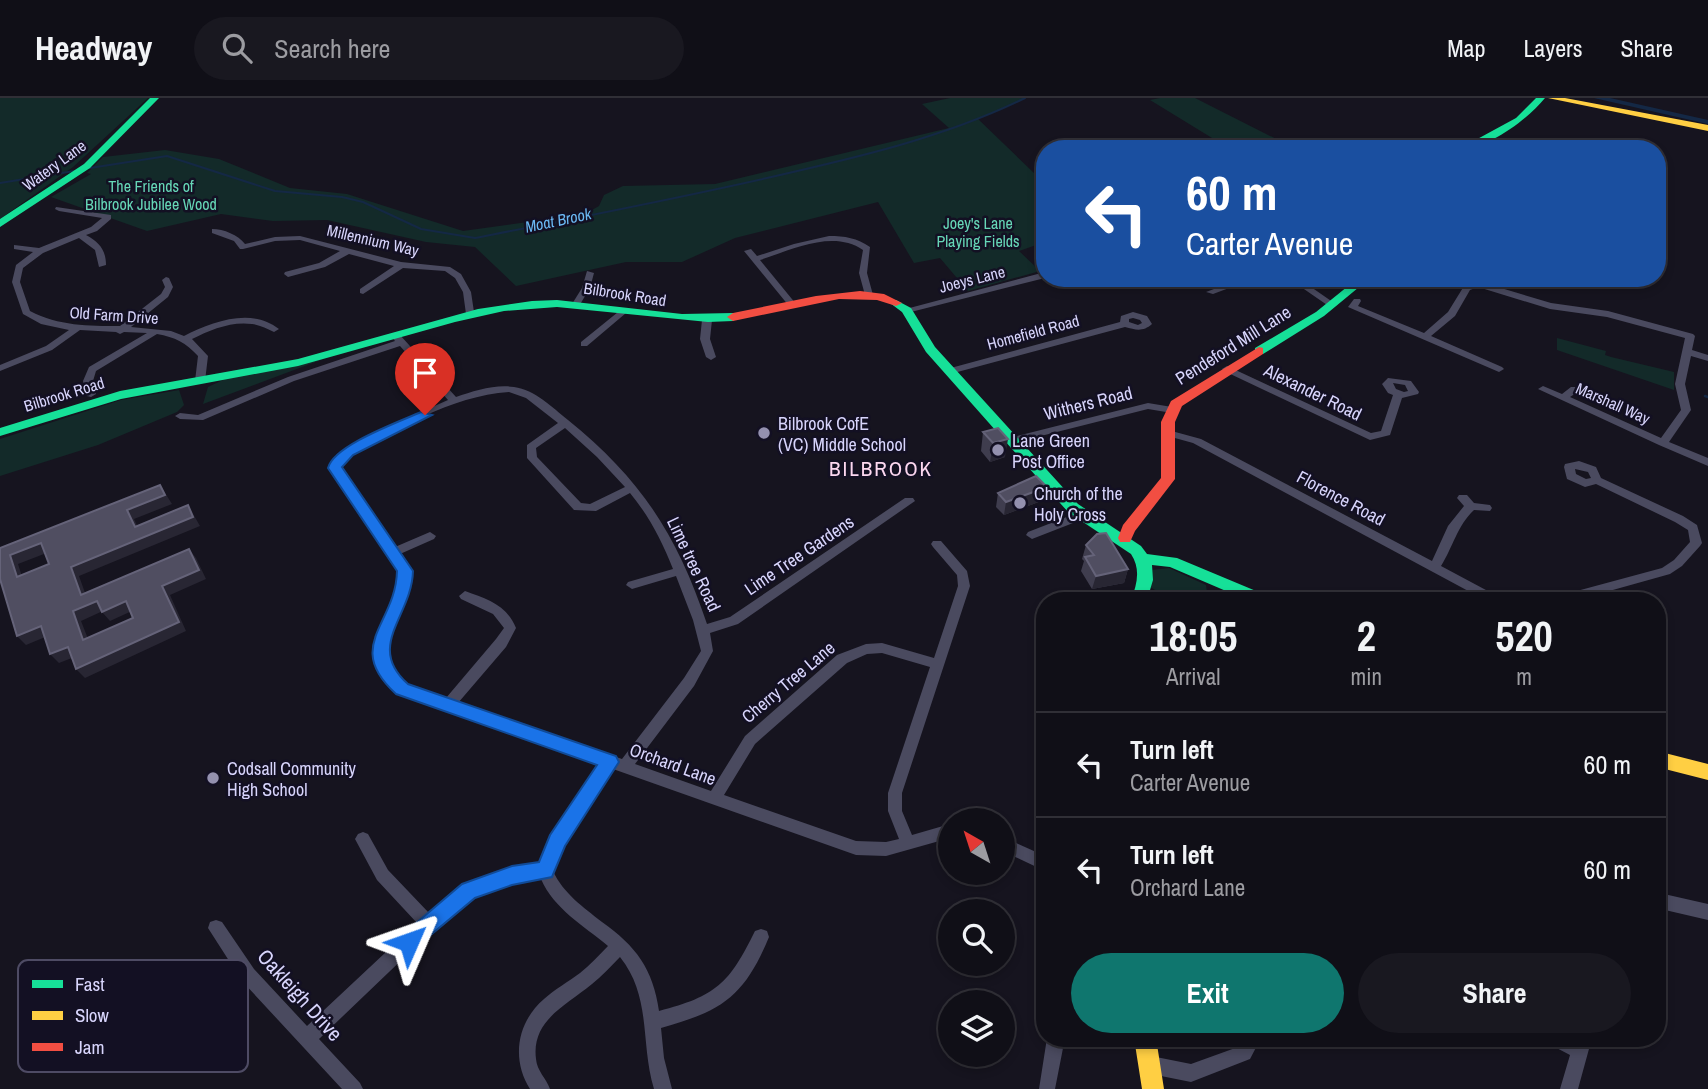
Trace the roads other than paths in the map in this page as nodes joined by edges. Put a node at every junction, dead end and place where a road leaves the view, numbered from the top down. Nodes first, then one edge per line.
1 (155, 98) edge
2 (1541, 98) edge
3 (1552, 98) edge
4 (1708, 128) edge
5 (1481, 140) edge
6 (60, 209) dead end
7 (0, 224) edge
8 (215, 231) dead end
9 (80, 236) junction
10 (17, 247) dead end
11 (349, 250) junction
12 (40, 251) junction
13 (748, 251) dead end
14 (756, 259) junction
15 (102, 265) dead end
16 (401, 265) junction
17 (590, 273) dead end
18 (288, 274) dead end
19 (1036, 277) edge
20 (166, 280) dead end
21 (1225, 287) edge
22 (1304, 287) edge
23 (1360, 287) edge
24 (1468, 287) edge
25 (1493, 287) edge
26 (363, 290) dead end
27 (1210, 292) dead end
28 (869, 295) junction
29 (1315, 296) joint
30 (576, 304) junction
31 (792, 304) junction
32 (1347, 306) junction
33 (907, 310) junction
34 (623, 311) junction
35 (469, 312) junction
36 (707, 320) junction
37 (1125, 324) dead end
38 (78, 328) junction
39 (274, 329) dead end
40 (120, 331) junction
41 (155, 332) junction
42 (1426, 337) junction
43 (184, 339) junction
44 (399, 339) junction
45 (584, 344) dead end
46 (1687, 352) junction
47 (711, 357) dead end
48 (1708, 358) edge
49 (0, 368) edge
50 (1227, 369) junction
51 (1499, 369) dead end
52 (950, 371) junction
53 (200, 381) junction
54 (1544, 389) dead end
55 (1575, 389) dead end
56 (92, 394) dead end
57 (1398, 394) dead end
58 (1563, 398) junction
59 (455, 402) junction
60 (1172, 410) junction
61 (180, 416) dead end
62 (565, 423) junction
63 (0, 432) edge
64 (1168, 433) junction
65 (1013, 440) junction
66 (1663, 443) junction
67 (1708, 462) edge
68 (1597, 480) dead end
69 (631, 488) junction
70 (909, 501) dead end
71 (1486, 508) dead end
72 (1082, 515) junction
73 (1031, 535) dead end
74 (430, 536) dead end
75 (1125, 538) junction
76 (937, 544) dead end
77 (394, 552) junction
78 (1143, 559) junction
79 (1434, 567) junction
80 (680, 570) junction
81 (632, 585) dead end
82 (1141, 592) edge
83 (1243, 592) edge
84 (1480, 592) edge
85 (1591, 592) edge
86 (465, 596) dead end
87 (704, 630) junction
88 (938, 664) junction
89 (447, 705) junction
90 (1666, 761) edge
91 (617, 764) junction
92 (1708, 772) edge
93 (715, 799) junction
94 (938, 833) edge
95 (363, 839) dead end
96 (908, 843) junction
97 (1015, 850) edge
98 (1036, 860) edge
99 (545, 871) junction
100 (1666, 902) edge
101 (1708, 912) edge
102 (429, 923) junction
103 (216, 928) dead end
104 (761, 937) dead end
105 (620, 946) junction
106 (238, 960) edge
107 (248, 975) edge
108 (652, 1022) junction
109 (308, 1037) junction
110 (1054, 1047) edge
111 (1147, 1047) edge
112 (1247, 1047) edge
113 (1580, 1047) edge
114 (1151, 1065) junction
115 (1047, 1087) dead end
116 (354, 1089) edge
117 (541, 1089) edge
118 (663, 1089) edge
119 (1153, 1089) edge
120 (1569, 1089) edge

1 - 7 street, Watery Lane
2 - 5 street
3 - 4 street
6 - 9 street, Old Farm Drive
8 - 11 street, Millennium Way
9 - 12 street, Old Farm Drive
9 - 15 street
10 - 12 street
11 - 16 street, Millennium Way
11 - 18 street
12 - 38 street, Old Farm Drive
13 - 14 street
14 - 28 street
14 - 31 street
16 - 26 street
16 - 35 street, Millennium Way
17 - 30 street
19 - 33 street, Joeys Lane
20 - 40 street
21 - 27 street
22 - 29 street
23 - 32 street, Pendeford Mill Lane
24 - 42 street
25 - 46 street, Marshall Way
28 - 31 street, Bilbrook Road
28 - 33 street, Bilbrook Road
29 - 32 street
30 - 34 street, Bilbrook Road
30 - 35 street, Bilbrook Road
31 - 36 street, Bilbrook Road
32 - 42 street
32 - 50 street, Pendeford Mill Lane
33 - 52 street
34 - 36 street, Bilbrook Road
34 - 45 street
35 - 44 street, Bilbrook Road
36 - 47 street
37 - 52 street, Homefield Road
38 - 40 street, Old Farm Drive
38 - 49 street
39 - 43 street
40 - 41 street, Old Farm Drive
41 - 43 street, Old Farm Drive
41 - 56 street
42 - 51 street
43 - 53 street
44 - 53 street, Bilbrook Road
44 - 59 street
44 - 61 street, Bilbrook Road
46 - 48 street
46 - 66 street, Marshall Way
50 - 57 street, Alexander Road
50 - 60 street, Pendeford Mill Lane
52 - 65 street
53 - 63 street, Bilbrook Road
54 - 58 street, Marshall Way
55 - 58 street
58 - 66 street, Marshall Way
59 - 62 street, Lime tree Road
59 - 77 street, Orchard Lane
60 - 64 street, Pendeford Mill Lane
60 - 65 street, Withers Road
62 - 69 street, Lime tree Road
62 - 69 street
64 - 75 street, Pendeford Mill Lane
64 - 79 street, Florence Road
65 - 72 street
66 - 67 street
68 - 85 street
69 - 80 street, Lime tree Road
70 - 87 street, Lime Tree Gardens
71 - 79 street
72 - 73 street
72 - 75 street
74 - 77 street
75 - 78 street
76 - 88 street
77 - 89 street, Orchard Lane
78 - 82 street
78 - 83 street
79 - 84 street, Florence Road
80 - 81 street
80 - 87 street, Lime tree Road
86 - 89 street
87 - 91 street, Lime tree Road
88 - 93 street, Cherry Tree Lane
88 - 96 street
89 - 91 street, Orchard Lane
90 - 92 street
91 - 93 street, Orchard Lane
91 - 99 street, Lime tree Road
93 - 96 street, Orchard Lane
94 - 96 street, Orchard Lane
95 - 102 street
97 - 98 street
99 - 102 street
99 - 105 street
100 - 101 street
102 - 109 street
103 - 106 street, Oakleigh Drive
104 - 108 street
105 - 108 street
105 - 117 street
107 - 109 street, Oakleigh Drive
108 - 118 street
109 - 116 street, Oakleigh Drive
110 - 115 street
111 - 114 street
112 - 114 street
113 - 120 street
114 - 119 street

